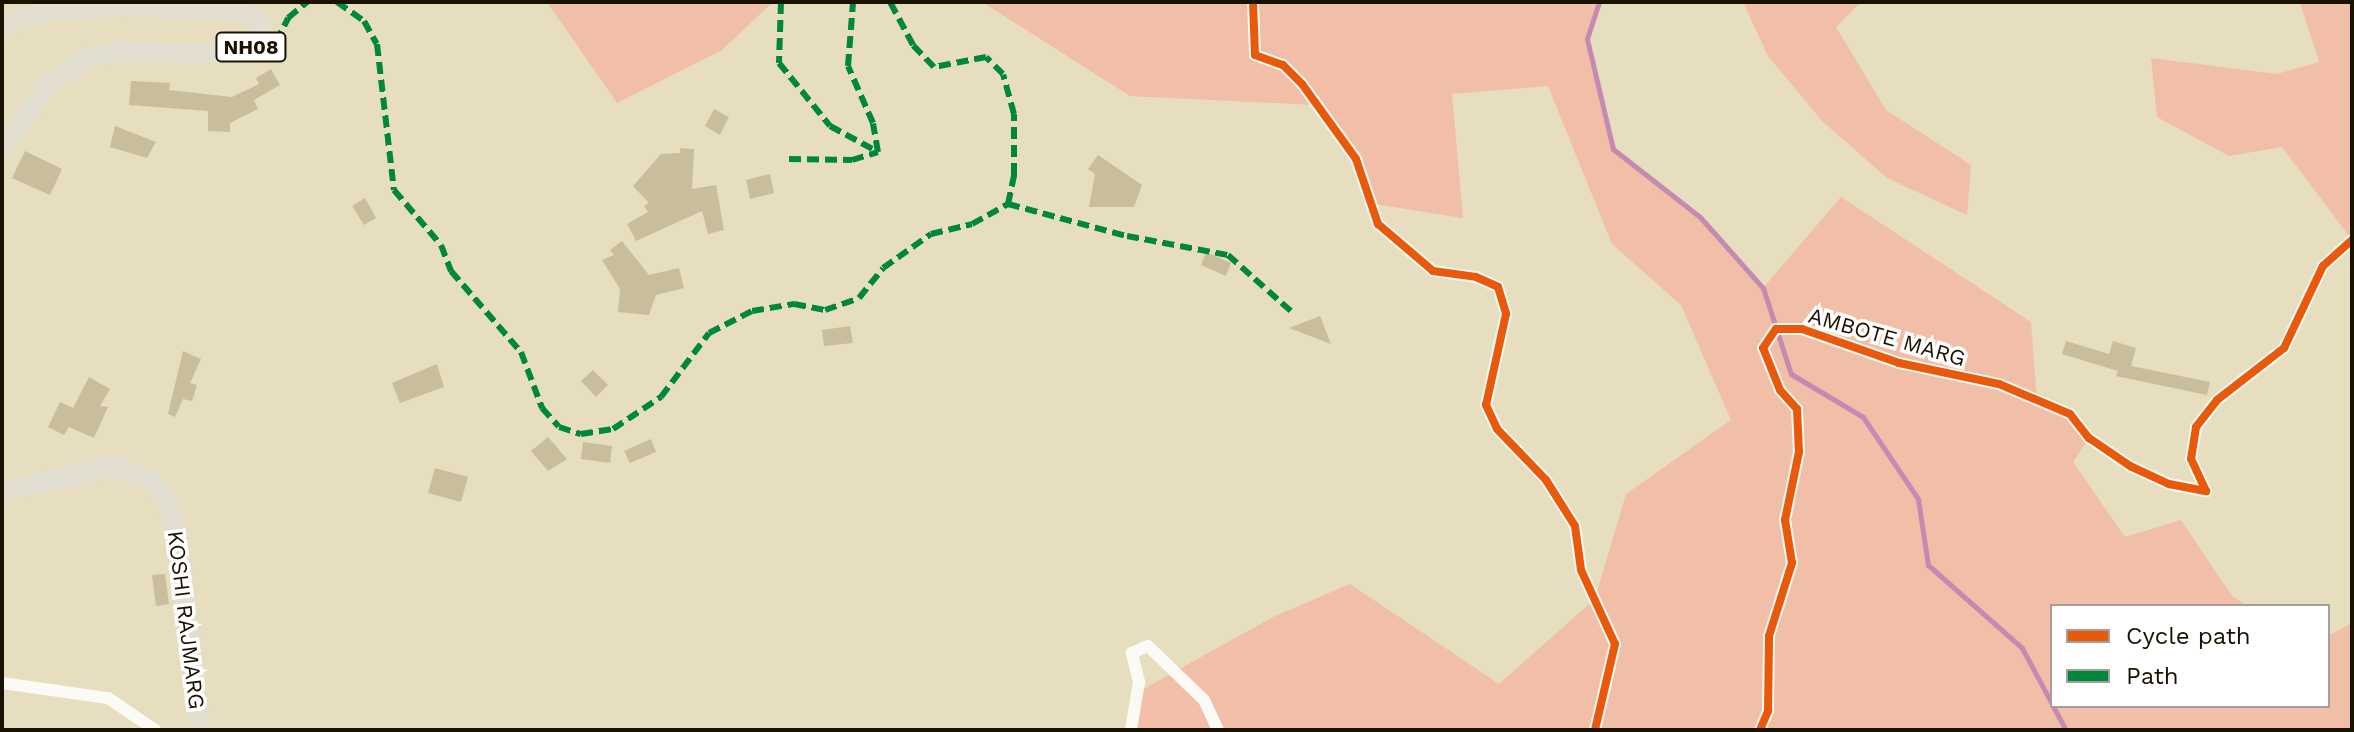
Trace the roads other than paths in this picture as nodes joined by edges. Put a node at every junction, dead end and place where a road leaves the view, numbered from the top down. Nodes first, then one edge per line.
1 (1253, 2) edge
2 (2, 27) edge
3 (2, 149) edge
4 (2352, 240) edge
5 (2, 492) edge
6 (2, 683) edge
7 (155, 730) edge
8 (201, 730) edge
9 (1131, 730) edge
10 (1218, 730) edge
11 (1595, 730) edge
12 (1760, 730) edge

1 - 11 street
2 - 3 main road, NH08
4 - 12 street, AMBOTE MARG
5 - 8 main road, KOSHI RAJMARG
6 - 7 street
9 - 10 street

